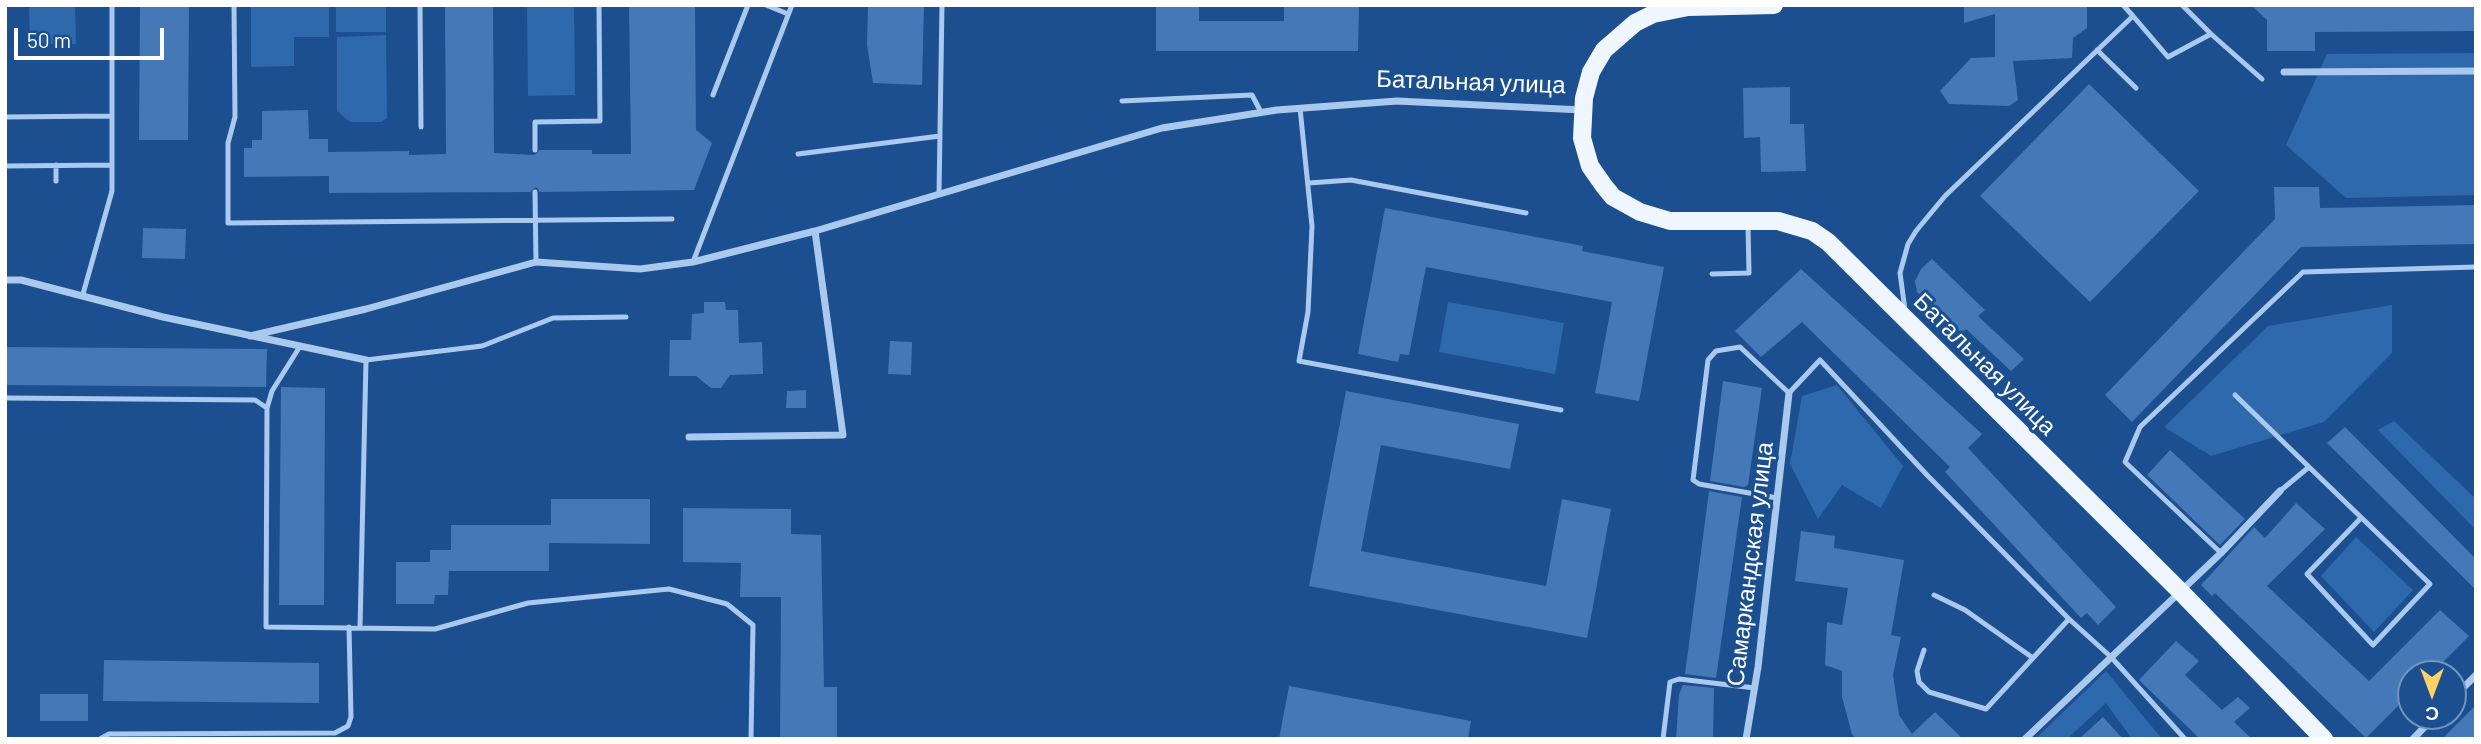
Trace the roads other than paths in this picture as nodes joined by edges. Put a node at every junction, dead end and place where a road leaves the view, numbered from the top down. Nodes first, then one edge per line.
1 (111, 5) edge
2 (234, 5) edge
3 (420, 5) edge
4 (599, 5) edge
5 (748, 5) edge
6 (765, 5) edge
7 (792, 5) edge
8 (942, 5) edge
9 (1774, 5) edge
10 (2123, 5) edge
11 (2182, 5) edge
12 (1674, 7) edge
13 (788, 14) junction
14 (2133, 16) junction
15 (2211, 34) junction
16 (2098, 50) junction
17 (2476, 71) edge
18 (2284, 72) dead end
19 (2262, 79) dead end
20 (2136, 88) dead end
21 (713, 95) dead end
22 (1122, 101) dead end
23 (1300, 108) junction
24 (1582, 110) junction
25 (1261, 112) junction
26 (111, 116) junction
27 (5, 117) edge
28 (421, 127) dead end
29 (940, 135) junction
30 (535, 150) dead end
31 (798, 154) dead end
32 (56, 165) junction
33 (112, 165) junction
34 (5, 166) edge
35 (56, 181) dead end
36 (1309, 183) junction
37 (535, 192) dead end
38 (939, 194) junction
39 (1525, 213) dead end
40 (672, 219) dead end
41 (536, 220) junction
42 (1748, 222) junction
43 (815, 231) junction
44 (536, 262) junction
45 (693, 262) junction
46 (2476, 267) edge
47 (1712, 274) dead end
48 (5, 280) edge
49 (83, 294) junction
50 (626, 317) dead end
51 (1908, 324) junction
52 (250, 336) junction
53 (299, 348) junction
54 (366, 360) junction
55 (1789, 393) junction
56 (2235, 395) dead end
57 (5, 398) edge
58 (267, 408) junction
59 (1561, 410) dead end
60 (689, 437) dead end
61 (2309, 467) junction
62 (2280, 491) joint
63 (1777, 498) junction
64 (2360, 519) junction
65 (2221, 553) junction
66 (2180, 591) junction
67 (1934, 595) dead end
68 (2069, 619) junction
69 (349, 627) junction
70 (360, 628) junction
71 (1924, 650) dead end
72 (2034, 657) junction
73 (2110, 657) junction
74 (1755, 688) junction
75 (265, 736) edge
76 (100, 739) edge
77 (751, 739) edge
78 (1663, 739) edge
79 (1746, 739) edge
80 (2025, 739) edge
81 (2185, 739) edge
82 (2324, 739) edge

1 - 26 lane
2 - 41 lane
3 - 28 lane
4 - 30 lane
5 - 21 lane
6 - 13 lane
7 - 13 lane
8 - 29 lane
9 - 12 main road
10 - 14 lane
11 - 15 lane
12 - 24 main road
13 - 45 lane
14 - 15 lane
14 - 16 lane
15 - 19 lane
16 - 20 lane
16 - 51 lane
17 - 18 street
22 - 25 lane
23 - 24 street, Батальная улица
23 - 25 street, Батальная улица
23 - 36 lane
24 - 42 main road, Батальная улица
25 - 38 street, Батальная улица
26 - 27 lane
26 - 33 lane
29 - 31 lane
29 - 38 lane
32 - 33 lane
32 - 34 lane
32 - 35 lane
33 - 49 lane
36 - 39 lane
36 - 59 lane
37 - 41 lane
38 - 43 street, Батальная улица
40 - 41 lane
41 - 44 lane
42 - 47 lane
42 - 51 main road, Батальная улица
43 - 45 street, Батальная улица
43 - 60 street
44 - 45 street, Батальная улица
44 - 52 street, Батальная улица
46 - 65 lane
48 - 49 street
49 - 52 street
50 - 54 lane
51 - 66 main road, Батальная улица
52 - 53 street
53 - 54 street
53 - 58 lane
54 - 70 lane
55 - 63 street, Самаркандская улица
55 - 63 lane
55 - 68 lane
56 - 61 lane
57 - 58 lane
58 - 69 lane
61 - 62 lane
61 - 64 lane
62 - 65 street
63 - 74 street, Самаркандская улица
64 - 64 lane
65 - 66 street
66 - 73 street
66 - 82 main road, Батальная улица
67 - 72 lane
68 - 72 lane
68 - 73 lane
69 - 70 lane
69 - 75 lane
70 - 77 lane
71 - 72 lane
73 - 80 street
73 - 81 lane
74 - 78 lane
74 - 79 street, Самаркандская улица
75 - 76 lane

